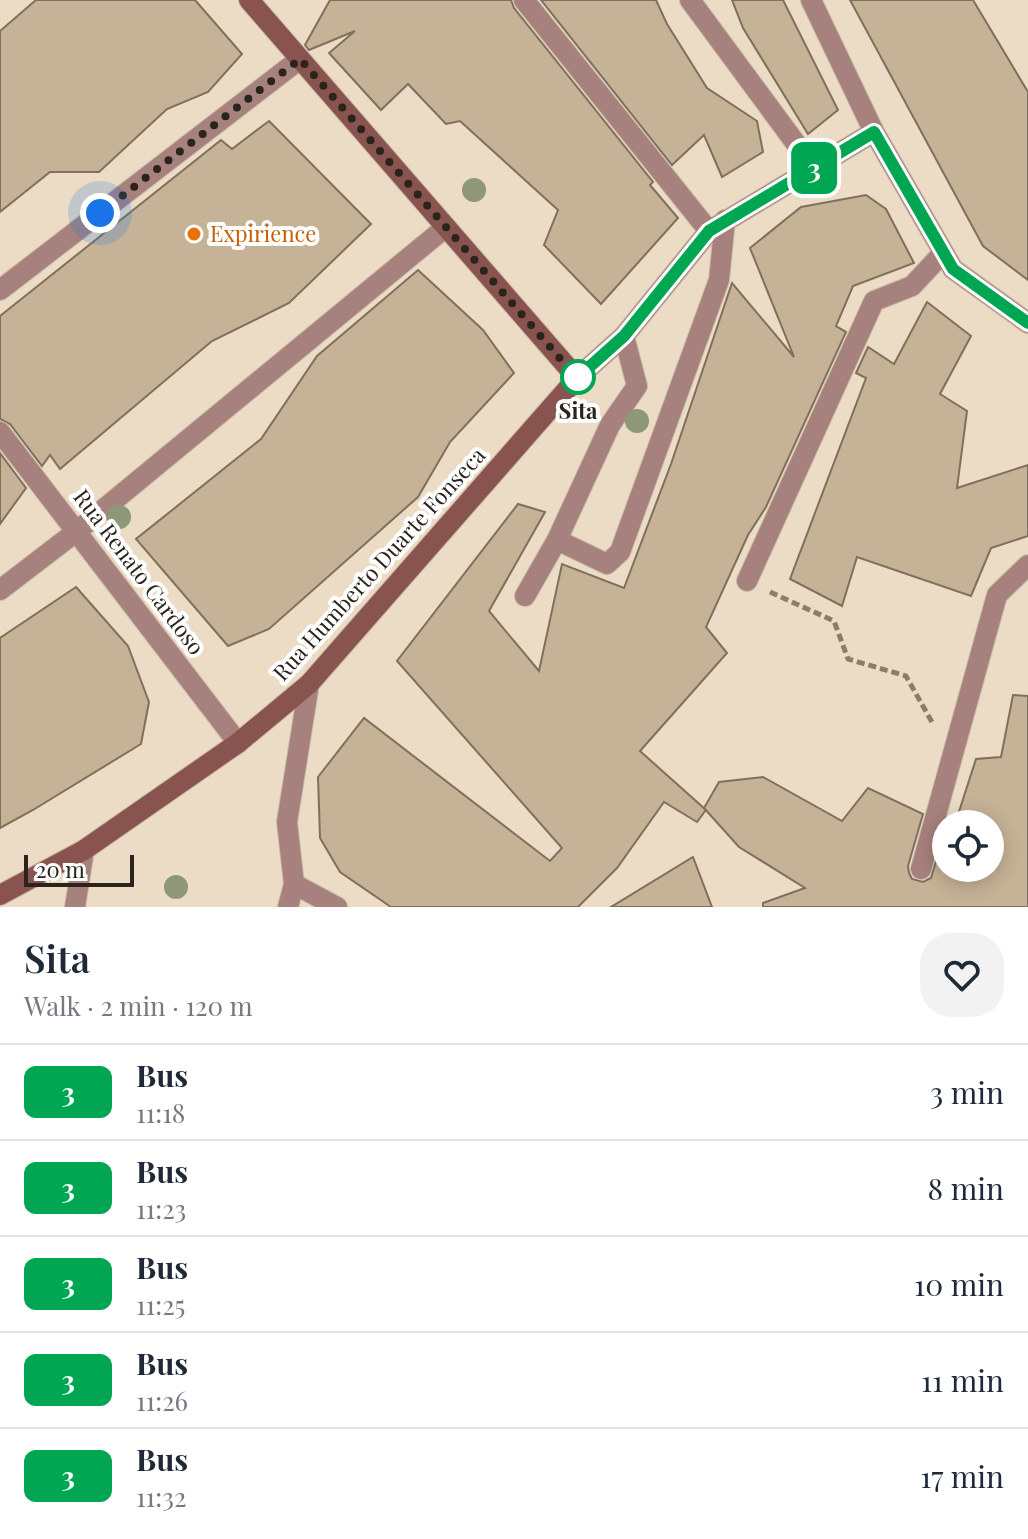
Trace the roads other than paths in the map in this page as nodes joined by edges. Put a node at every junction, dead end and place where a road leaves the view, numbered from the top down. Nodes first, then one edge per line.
1 (249, 0) edge
2 (524, 0) edge
3 (690, 0) edge
4 (811, 0) edge
5 (300, 59) junction
6 (874, 132) junction
7 (814, 168) junction
8 (717, 226) junction
9 (446, 227) junction
10 (943, 253) junction
11 (0, 290) edge
12 (1028, 323) edge
13 (624, 336) junction
14 (577, 378) junction
15 (0, 432) edge
16 (77, 531) junction
17 (557, 540) junction
18 (1028, 565) edge
19 (747, 581) road end
20 (0, 590) edge
21 (525, 596) dead end
22 (309, 684) junction
23 (238, 743) junction
24 (84, 850) junction
25 (921, 869) dead end
26 (294, 884) junction
27 (0, 895) edge
28 (75, 907) edge
29 (288, 907) edge
30 (337, 907) edge

1 - 5 street
2 - 8 street
3 - 7 street
4 - 6 street
5 - 9 street
5 - 11 street
6 - 7 street
6 - 10 street
7 - 8 street
8 - 13 street
8 - 17 street
9 - 14 street
9 - 16 street
10 - 12 street
10 - 19 street
13 - 14 street
13 - 17 street
14 - 22 street, Rua Humberto Duarte Fonseca
15 - 16 street, Rua Renato Cardoso
16 - 20 street
16 - 23 street, Rua Renato Cardoso
17 - 21 street
18 - 25 street
22 - 23 street, Rua Humberto Duarte Fonseca
22 - 26 street
23 - 24 street, Rua Humberto Duarte Fonseca
24 - 27 street, Rua Humberto Duarte Fonseca
24 - 28 street
26 - 29 street
26 - 30 street

